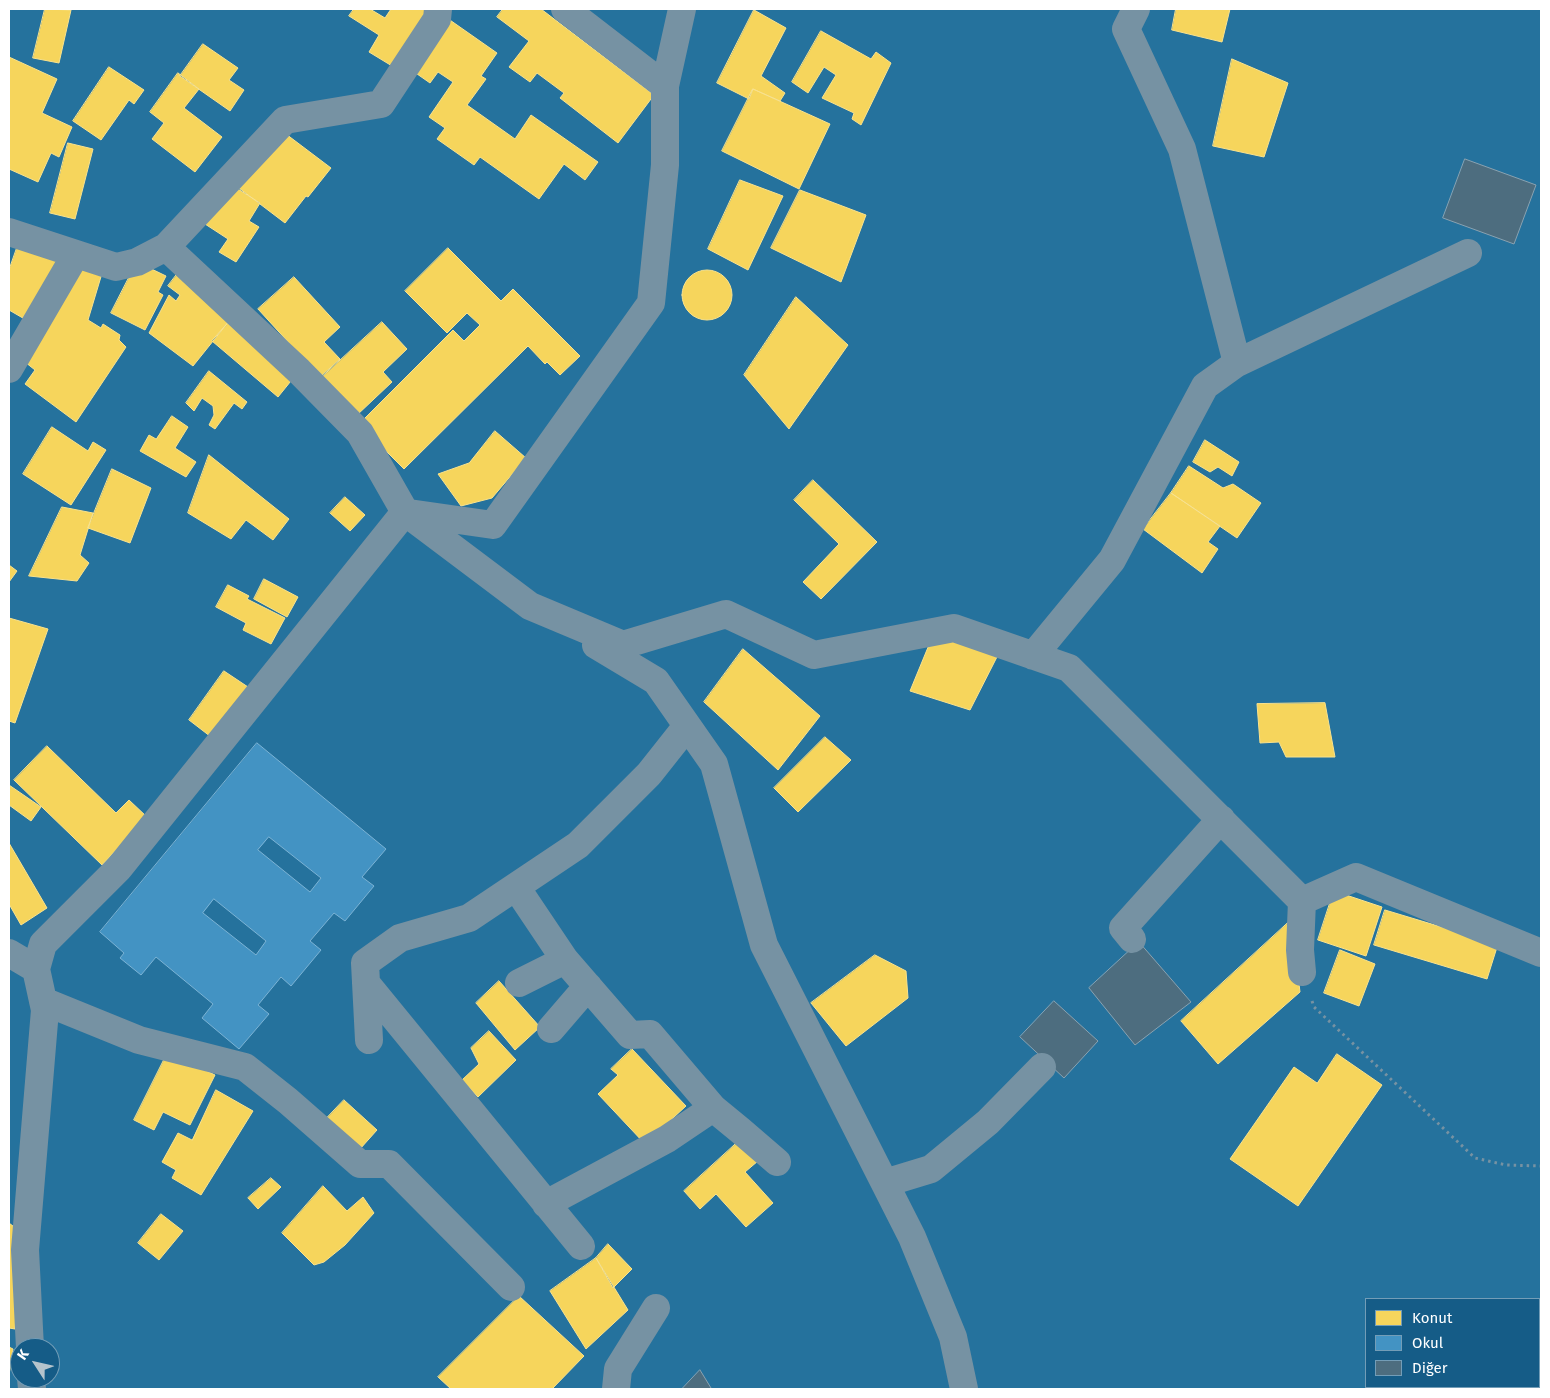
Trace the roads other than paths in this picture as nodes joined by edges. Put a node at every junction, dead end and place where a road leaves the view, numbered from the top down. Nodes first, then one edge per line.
1 (438, 9) edge
2 (565, 9) edge
3 (682, 9) edge
4 (1136, 9) edge
5 (665, 86) junction
6 (9, 232) edge
7 (166, 247) junction
8 (1468, 253) dead end
9 (76, 254) junction
10 (1237, 363) junction
11 (9, 369) edge
12 (405, 512) junction
13 (530, 606) junction
14 (1033, 656) junction
15 (687, 726) junction
16 (1220, 819) junction
17 (516, 887) junction
18 (1302, 901) junction
19 (1132, 939) dead end
20 (9, 953) edge
21 (1541, 953) edge
22 (565, 960) junction
23 (36, 969) junction
24 (1302, 972) road end
25 (366, 983) junction
26 (519, 983) dead end
27 (588, 986) junction
28 (43, 1001) junction
29 (551, 1029) dead end
30 (369, 1040) dead end
31 (1042, 1067) dead end
32 (713, 1108) junction
33 (777, 1162) dead end
34 (885, 1183) junction
35 (546, 1204) junction
36 (580, 1246) dead end
37 (511, 1287) dead end
38 (656, 1308) dead end
39 (29, 1338) edge
40 (616, 1389) edge
41 (964, 1389) edge

1 - 7 street
2 - 5 street
3 - 5 street
4 - 10 street
5 - 12 street
6 - 9 street
7 - 9 street
7 - 12 street
8 - 10 street
9 - 11 street
10 - 14 street
12 - 13 street
12 - 23 street
13 - 14 street
13 - 15 street
14 - 16 street
15 - 17 street
15 - 34 street
16 - 18 street
16 - 19 street
17 - 22 street
17 - 25 street
18 - 21 street
18 - 24 street
20 - 23 street
22 - 26 street
22 - 27 street
23 - 28 street
25 - 30 street
25 - 35 street
27 - 29 street
27 - 32 street
28 - 37 street
28 - 39 street
31 - 34 street
32 - 33 street
32 - 35 street
34 - 41 street
35 - 36 street
38 - 40 street

